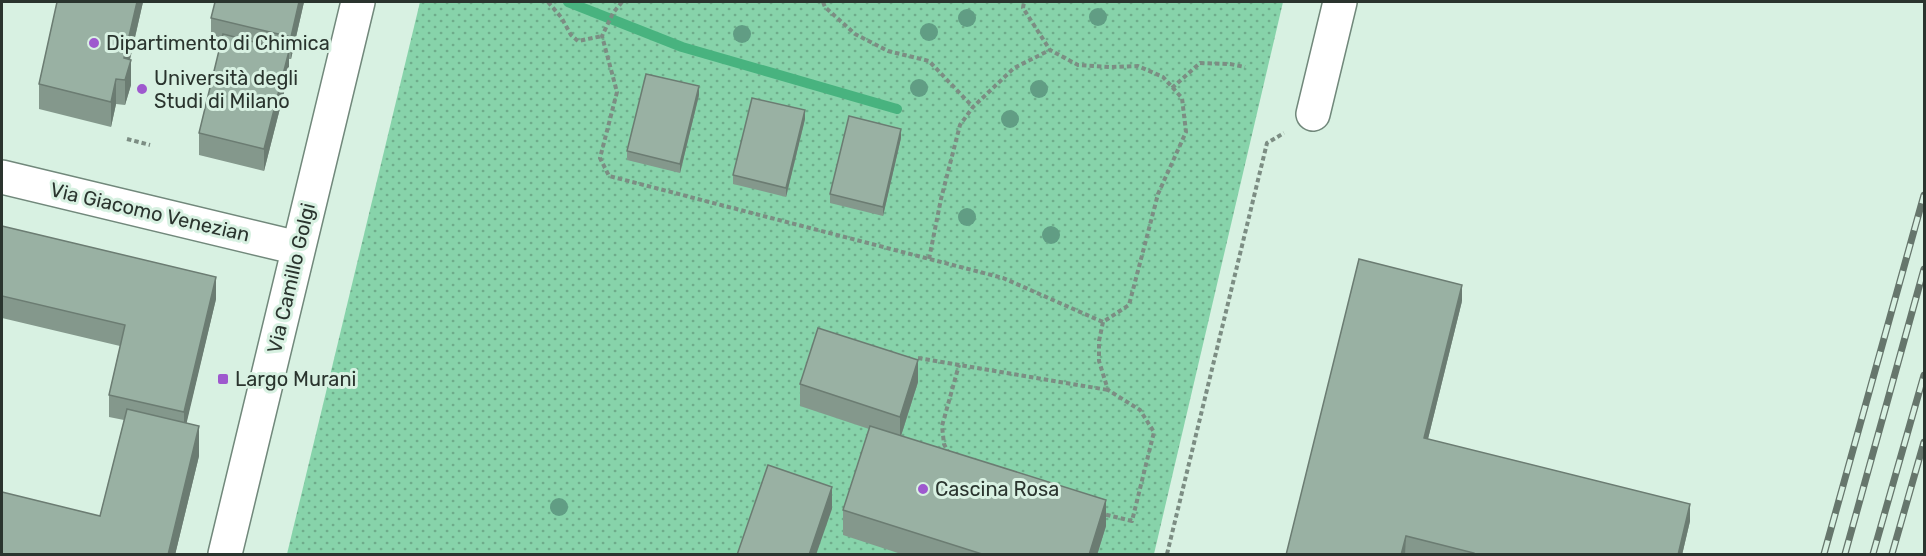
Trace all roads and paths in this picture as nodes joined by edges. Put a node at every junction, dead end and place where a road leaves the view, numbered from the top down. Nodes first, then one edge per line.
1 (358, 2) edge
2 (548, 2) edge
3 (622, 2) edge
4 (823, 2) edge
5 (1024, 2) edge
6 (1340, 2) edge
7 (603, 36) junction
8 (1050, 50) junction
9 (1245, 68) dead end
10 (1172, 88) junction
11 (973, 107) junction
12 (1313, 114) dead end
13 (1281, 135) dead end
14 (127, 139) dead end
15 (150, 145) dead end
16 (2, 177) edge
17 (298, 248) junction
18 (929, 259) junction
19 (1103, 322) junction
20 (918, 358) edge
21 (959, 365) junction
22 (1108, 390) junction
23 (952, 461) edge
24 (1098, 513) edge
25 (225, 555) edge
26 (1167, 555) edge

1 - 17 street, Via Camillo Golgi
2 - 7 path
3 - 7 path
4 - 11 path
5 - 8 path
6 - 12 street
7 - 18 path
8 - 10 path
8 - 11 path
9 - 10 path
10 - 19 path
11 - 18 path
13 - 26 path
14 - 15 path
16 - 17 street, Via Giacomo Venezian
17 - 25 street, Via Camillo Golgi
18 - 19 path
19 - 22 path
20 - 21 path
21 - 22 path
21 - 23 path
22 - 24 path

